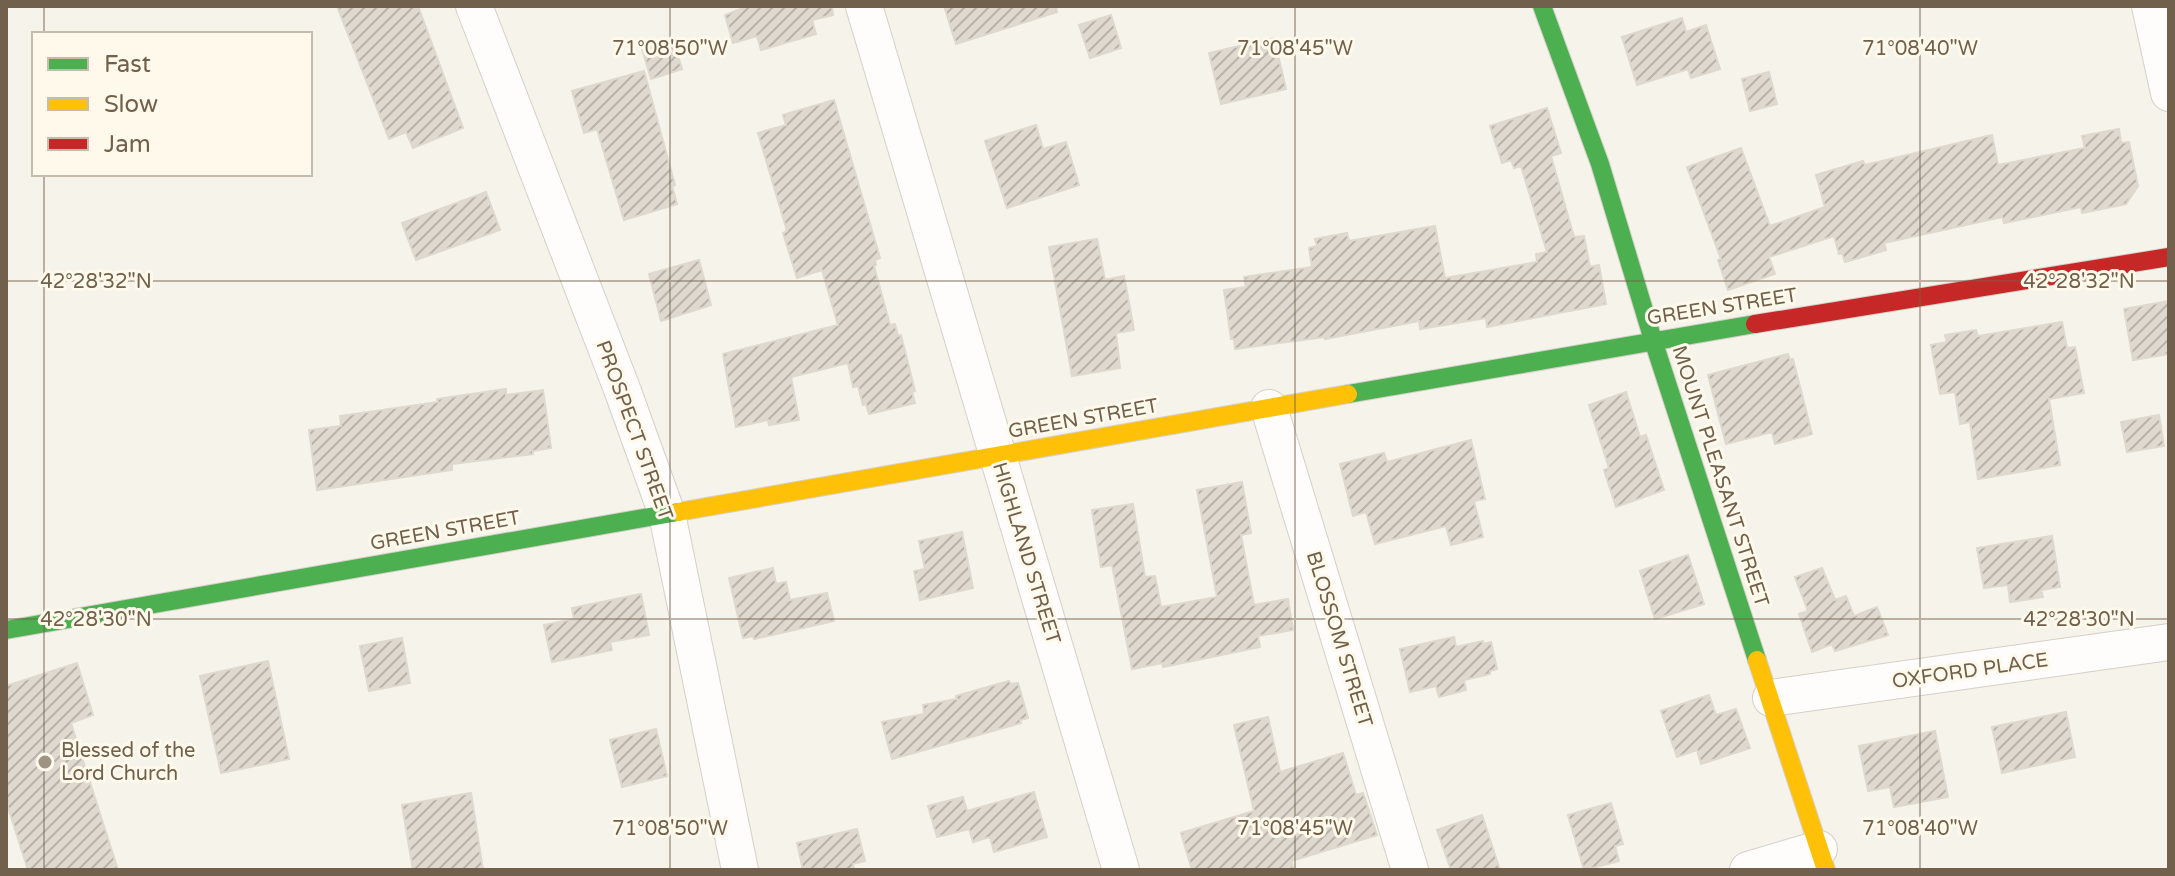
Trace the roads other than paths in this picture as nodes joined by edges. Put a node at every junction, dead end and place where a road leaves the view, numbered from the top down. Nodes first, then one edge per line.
1 (474, 6) edge
2 (864, 6) edge
3 (1542, 6) edge
4 (2150, 6) edge
5 (2169, 93) edge
6 (2169, 257) edge
7 (1653, 340) junction
8 (1269, 408) junction
9 (998, 455) junction
10 (667, 514) junction
11 (6, 630) edge
12 (2169, 642) edge
13 (1771, 698) junction
14 (1823, 859) edge
15 (740, 870) edge
16 (1121, 870) edge
17 (1410, 870) edge
18 (1748, 870) edge

1 - 10 street, PROSPECT STREET
2 - 9 street, HIGHLAND STREET
3 - 7 street, MOUNT PLEASANT STREET
4 - 5 street
6 - 7 street, GREEN STREET
7 - 8 street, GREEN STREET
7 - 13 street, MOUNT PLEASANT STREET
8 - 9 street, GREEN STREET
8 - 17 street, BLOSSOM STREET
9 - 10 street, GREEN STREET
9 - 16 street, HIGHLAND STREET
10 - 11 street, GREEN STREET
10 - 15 street, PROSPECT STREET
12 - 13 street, OXFORD PLACE
13 - 14 street, MOUNT PLEASANT STREET
14 - 18 street

